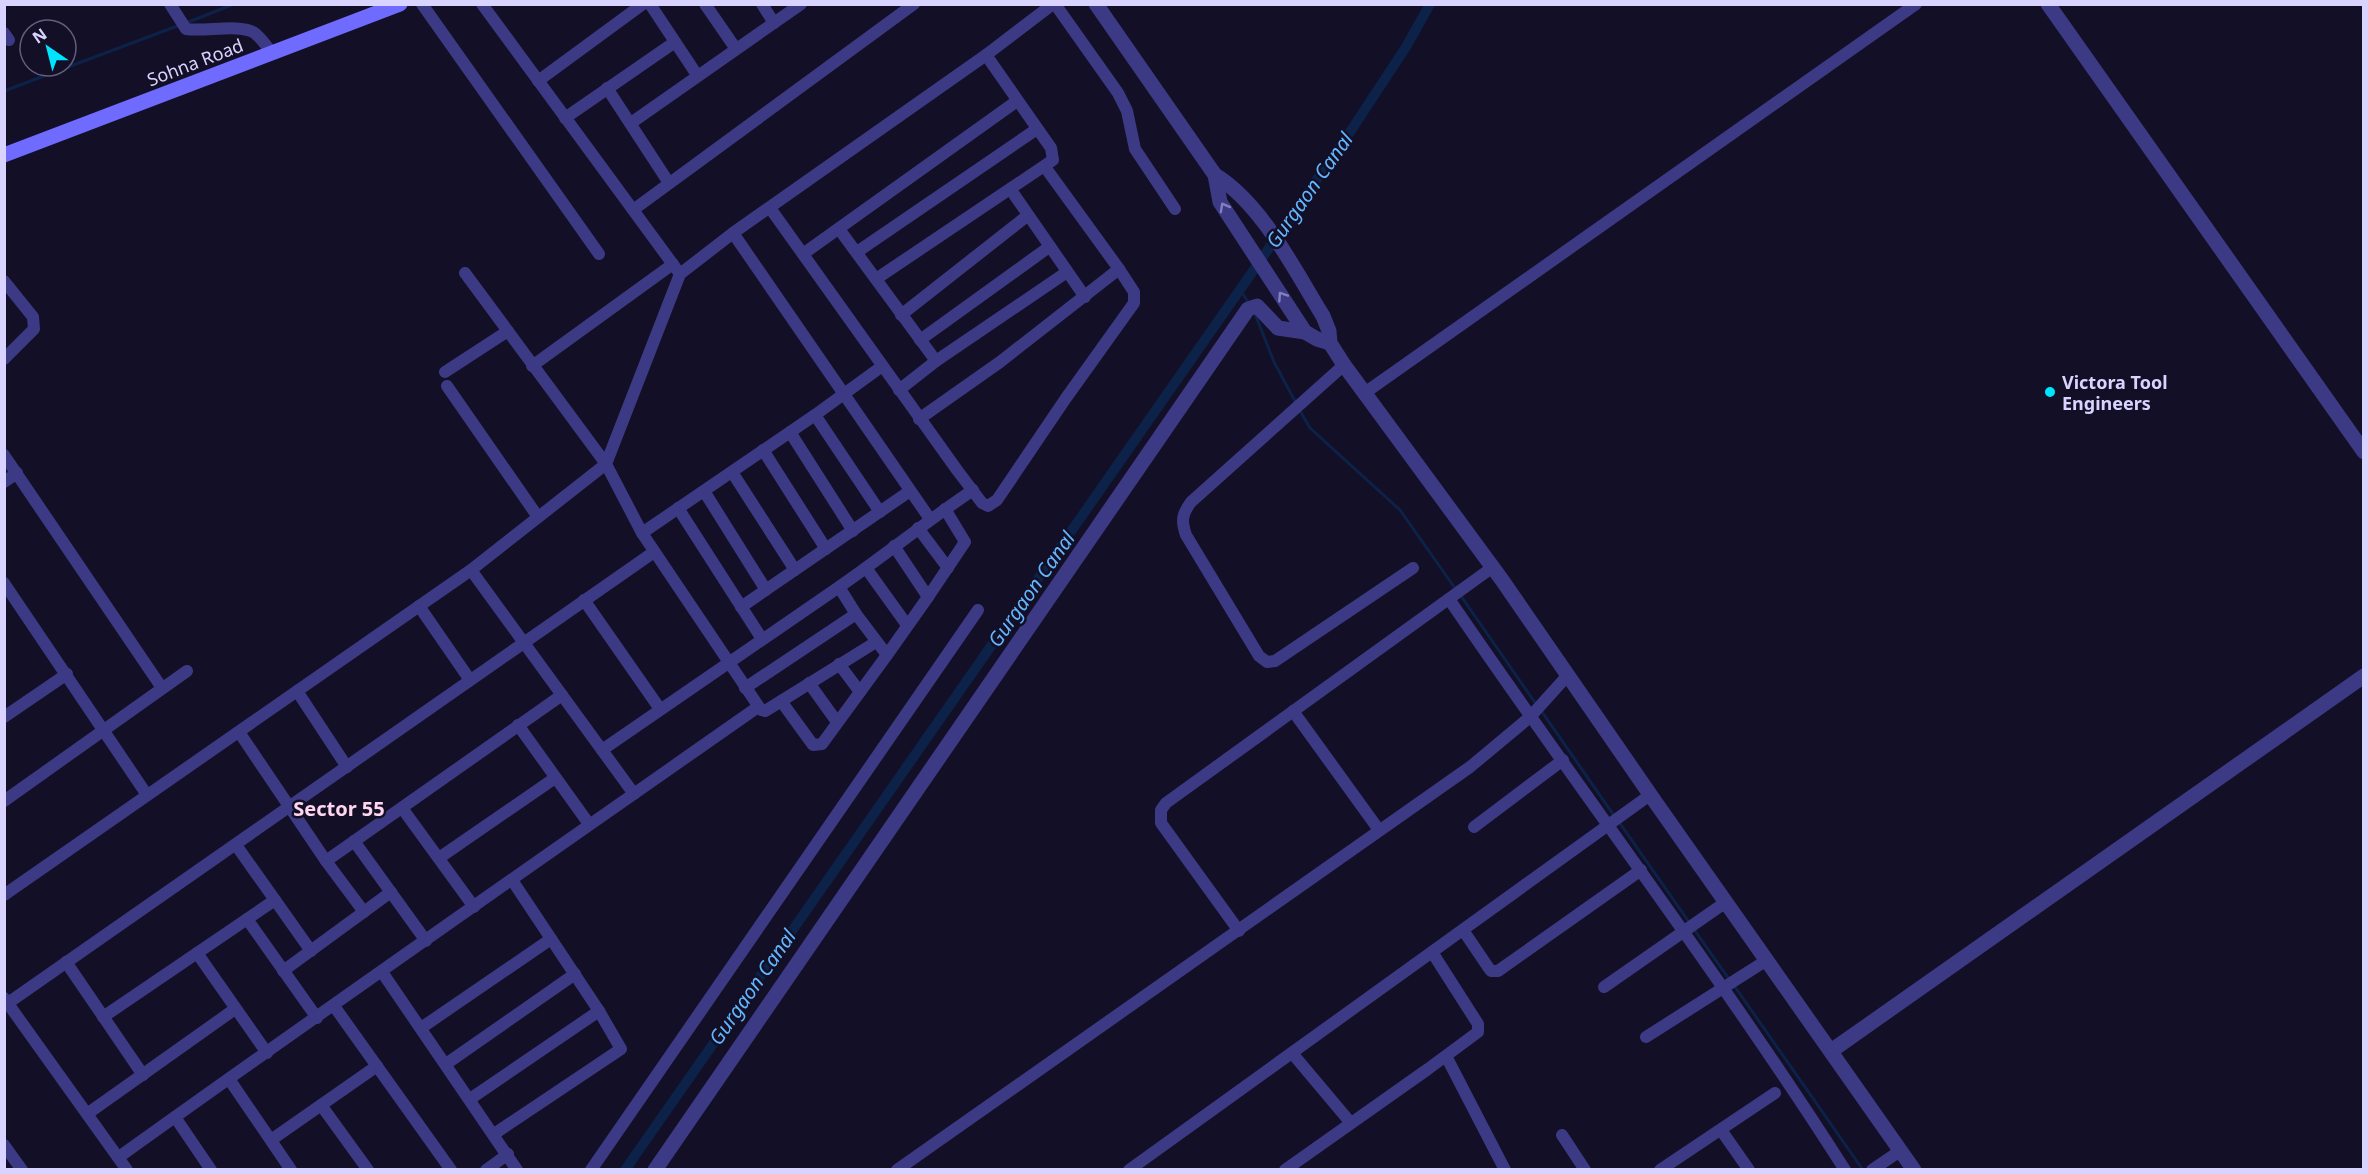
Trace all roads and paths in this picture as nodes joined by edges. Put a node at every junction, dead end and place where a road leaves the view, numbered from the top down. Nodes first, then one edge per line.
1 (400, 4) edge
2 (422, 4) edge
3 (482, 4) edge
4 (643, 4) edge
5 (650, 4) edge
6 (705, 4) edge
7 (762, 4) edge
8 (801, 4) edge
9 (914, 4) edge
10 (1054, 4) edge
11 (1096, 4) edge
12 (1916, 4) edge
13 (2048, 4) edge
14 (170, 5) edge
15 (774, 23) junction
16 (675, 42) junction
17 (736, 49) junction
18 (272, 53) junction
19 (986, 55) junction
20 (697, 75) junction
21 (538, 81) junction
22 (607, 88) junction
23 (1017, 101) junction
24 (565, 117) junction
25 (631, 123) junction
26 (1037, 129) junction
27 (4, 155) edge
28 (1045, 167) junction
29 (1215, 175) junction
30 (669, 183) junction
31 (1011, 190) junction
32 (770, 208) junction
33 (1174, 209) dead end
34 (633, 210) junction
35 (1028, 216) junction
36 (839, 229) junction
37 (733, 233) junction
38 (1049, 248) junction
39 (857, 252) junction
40 (599, 254) dead end
41 (803, 254) junction
42 (676, 269) junction
43 (1119, 269) junction
44 (1067, 272) junction
45 (465, 273) dead end
46 (876, 279) junction
47 (4, 281) edge
48 (1085, 297) junction
49 (901, 315) junction
50 (508, 332) junction
51 (1305, 332) junction
52 (920, 340) junction
53 (1330, 342) junction
54 (4, 359) edge
55 (936, 361) junction
56 (1344, 365) junction
57 (532, 366) junction
58 (882, 367) junction
59 (445, 372) dead end
60 (447, 386) dead end
61 (899, 390) junction
62 (1366, 392) junction
63 (843, 395) junction
64 (815, 415) junction
65 (920, 419) junction
66 (790, 432) junction
67 (763, 450) junction
68 (2364, 452) edge
69 (4, 455) edge
70 (606, 464) junction
71 (732, 471) junction
72 (17, 473) junction
73 (4, 482) edge
74 (973, 490) junction
75 (704, 491) junction
76 (910, 491) junction
77 (678, 508) junction
78 (945, 509) junction
79 (880, 512) junction
80 (538, 517) junction
81 (930, 519) junction
82 (918, 528) junction
83 (853, 531) junction
84 (642, 533) junction
85 (894, 546) junction
86 (826, 549) junction
87 (654, 552) junction
88 (1493, 567) junction
89 (866, 568) junction
90 (948, 568) junction
91 (1413, 568) dead end
92 (471, 570) junction
93 (795, 570) junction
94 (4, 583) edge
95 (839, 587) junction
96 (766, 590) junction
97 (1457, 594) junction
98 (928, 597) junction
99 (584, 600) junction
100 (419, 606) junction
101 (741, 607) junction
102 (978, 610) dead end
103 (856, 614) junction
104 (907, 625) junction
105 (762, 639) junction
106 (524, 642) junction
107 (876, 642) junction
108 (887, 655) junction
109 (729, 661) junction
110 (839, 664) junction
111 (187, 671) dead end
112 (66, 674) junction
113 (1568, 675) junction
114 (2364, 675) edge
115 (470, 680) junction
116 (809, 683) junction
117 (162, 688) junction
118 (746, 688) junction
119 (297, 691) junction
120 (860, 692) junction
121 (562, 695) junction
122 (782, 701) junction
123 (758, 707) junction
124 (660, 709) junction
125 (7, 711) edge
126 (1293, 711) junction
127 (1537, 711) junction
128 (837, 722) junction
129 (518, 726) junction
130 (104, 730) junction
131 (238, 732) junction
132 (602, 750) junction
133 (1563, 760) junction
134 (347, 767) junction
135 (555, 778) junction
136 (634, 794) junction
137 (147, 795) junction
138 (1650, 795) junction
139 (4, 801) edge
140 (289, 808) junction
141 (402, 808) junction
142 (1615, 821) junction
143 (589, 824) junction
144 (1473, 827) dead end
145 (1379, 830) junction
146 (354, 841) junction
147 (236, 845) junction
148 (439, 858) junction
149 (327, 861) junction
150 (1641, 870) junction
151 (512, 880) junction
152 (391, 891) junction
153 (4, 895) edge
154 (275, 900) junction
155 (1726, 902) junction
156 (474, 907) junction
157 (364, 912) junction
158 (247, 920) junction
159 (1690, 928) junction
160 (1463, 930) junction
161 (1239, 931) junction
162 (551, 939) junction
163 (426, 941) junction
164 (311, 951) junction
165 (1432, 952) junction
166 (197, 953) junction
167 (1767, 960) junction
168 (66, 962) junction
169 (283, 972) junction
170 (382, 972) junction
171 (575, 974) junction
172 (1729, 984) junction
173 (1604, 987) dead end
174 (6, 1000) edge
175 (334, 1006) junction
176 (235, 1009) junction
177 (599, 1011) junction
178 (104, 1017) junction
179 (317, 1018) junction
180 (421, 1028) junction
181 (1646, 1036) dead end
182 (1831, 1051) junction
183 (267, 1053) junction
184 (1292, 1053) junction
185 (1446, 1056) junction
186 (446, 1064) junction
187 (377, 1066) junction
188 (143, 1075) junction
189 (229, 1079) junction
190 (1775, 1093) dead end
191 (470, 1099) junction
192 (321, 1105) junction
193 (87, 1114) junction
194 (176, 1117) junction
195 (1350, 1122) junction
196 (1721, 1130) junction
197 (494, 1134) junction
198 (1562, 1135) dead end
199 (271, 1140) junction
200 (4, 1145) edge
201 (1900, 1151) junction
202 (508, 1154) junction
203 (119, 1157) junction
204 (22, 1170) edge
205 (128, 1170) edge
206 (212, 1170) edge
207 (291, 1170) edge
208 (368, 1170) edge
209 (451, 1170) edge
210 (486, 1170) edge
211 (517, 1170) edge
212 (591, 1170) edge
213 (655, 1170) edge
214 (897, 1170) edge
215 (1129, 1170) edge
216 (1285, 1170) edge
217 (1505, 1170) edge
218 (1585, 1170) edge
219 (1660, 1170) edge
220 (1749, 1170) edge
221 (1845, 1170) edge
222 (1872, 1170) edge
223 (1914, 1170) edge

1 - 18 main road, Sohna Road
2 - 40 street
3 - 21 street
4 - 21 street
5 - 16 street
6 - 17 street
7 - 15 street
8 - 15 street
9 - 30 street
10 - 19 street
10 - 33 street
11 - 29 street
12 - 62 street
13 - 68 street
14 - 18 street
15 - 17 street
16 - 20 street
16 - 22 street
17 - 20 street
18 - 27 main road, Sohna Road
19 - 23 street
19 - 32 street
20 - 25 street
21 - 24 street
22 - 24 street
22 - 25 street
23 - 26 street
23 - 36 street
24 - 34 street
25 - 30 street
26 - 28 street
26 - 39 street
28 - 31 street
28 - 43 street
51 -> 29 street
29 - 53 street
30 - 34 street
31 - 35 street
31 - 46 street
32 - 37 street
32 - 41 street
34 - 42 street
35 - 38 street
35 - 49 street
36 - 39 street
36 - 41 street
37 - 42 street
37 - 63 street
38 - 44 street
38 - 52 street
39 - 46 street
41 - 58 street
42 - 57 street
42 - 70 street
43 - 48 street
43 - 74 street
44 - 48 street
44 - 55 street
45 - 50 street
46 - 49 street
47 - 54 street
48 - 65 street
49 - 52 street
50 - 57 street
50 - 59 street
51 - 53 street
51 - 213 street
52 - 55 street
53 - 56 street
55 - 61 street
56 - 62 street
56 - 91 street
57 - 70 street
58 - 61 street
58 - 63 street
60 - 80 street
61 - 65 street
62 - 88 street
63 - 64 street
63 - 76 street
64 - 66 street
64 - 79 street
65 - 74 street
66 - 67 street
66 - 83 street
67 - 71 street
67 - 86 street
69 - 72 street
70 - 80 street
70 - 84 street
71 - 75 street
71 - 93 street
72 - 73 street
72 - 117 street
74 - 78 street
75 - 77 street
75 - 96 street
76 - 79 street
76 - 81 street
77 - 84 street
77 - 101 street
78 - 81 street
78 - 90 street
79 - 83 street
80 - 92 street
81 - 82 street
82 - 85 street
82 - 90 street
83 - 86 street
84 - 87 street
85 - 89 street
85 - 98 street
86 - 93 street
87 - 99 street
87 - 109 street
88 - 97 street
88 - 113 street
89 - 95 street
89 - 104 street
90 - 98 street
92 - 100 street
92 - 106 street
93 - 96 street
94 - 112 street
95 - 103 street
95 - 105 street
96 - 101 street
97 - 126 street
97 - 127 street
98 - 104 street
99 - 106 street
99 - 124 street
100 - 115 street
100 - 119 street
101 - 105 street
102 - 212 street
103 - 107 street
103 - 118 street
104 - 108 street
105 - 109 street
106 - 115 street
106 - 121 street
107 - 108 street
107 - 110 street
108 - 120 street
109 - 118 street
109 - 124 street
110 - 116 street
110 - 120 street
111 - 117 street
112 - 125 street
112 - 130 street
113 - 127 street
113 - 138 street
114 - 182 street
115 - 134 street
116 - 122 street
116 - 128 street
117 - 130 street
118 - 123 street
119 - 131 street
119 - 134 street
120 - 128 street
121 - 129 street
121 - 132 street
122 - 123 street
122 - 128 street
123 - 136 street
124 - 132 street
126 - 145 street
126 - 161 street
127 - 133 street
127 - 145 street
129 - 135 street
129 - 141 street
130 - 137 street
130 - 139 street
131 - 137 street
131 - 140 street
132 - 136 street
133 - 142 street
133 - 144 street
134 - 140 street
135 - 143 street
135 - 148 street
136 - 143 street
137 - 153 street
138 - 142 street
138 - 155 street
140 - 147 street
140 - 149 street
141 - 146 street
141 - 148 street
142 - 150 street
142 - 160 street
143 - 151 street
145 - 161 street
146 - 149 street
146 - 152 street
147 - 154 street
147 - 168 street
148 - 156 street
149 - 157 street
150 - 159 street
150 - 160 street
151 - 156 street
151 - 162 street
152 - 157 street
152 - 163 street
154 - 158 street
154 - 164 street
155 - 159 street
155 - 167 street
156 - 163 street
157 - 164 street
158 - 166 street
158 - 169 street
159 - 172 street
159 - 173 street
160 - 165 street
161 - 214 street
162 - 171 street
162 - 180 street
163 - 170 street
164 - 169 street
165 - 184 street
165 - 185 street
166 - 176 street
166 - 178 street
167 - 172 street
167 - 182 street
168 - 174 street
168 - 178 street
169 - 179 street
170 - 175 street
170 - 180 street
171 - 177 street
171 - 186 street
172 - 181 street
172 - 221 street
174 - 193 street
175 - 179 street
175 - 187 street
176 - 183 street
176 - 188 street
177 - 191 street
177 - 197 street
178 - 188 street
179 - 183 street
180 - 186 street
182 - 201 street
183 - 189 street
184 - 195 street
184 - 215 street
185 - 195 street
185 - 217 street
186 - 191 street
187 - 192 street
187 - 209 street
188 - 193 street
189 - 194 street
189 - 199 street
190 - 196 street
191 - 197 street
192 - 199 street
192 - 208 street
193 - 203 street
194 - 203 street
194 - 206 street
195 - 216 street
196 - 219 street
196 - 220 street
197 - 202 street
198 - 218 street
199 - 207 street
200 - 204 street
201 - 222 street
201 - 223 street
202 - 210 street
202 - 211 street
203 - 205 street

